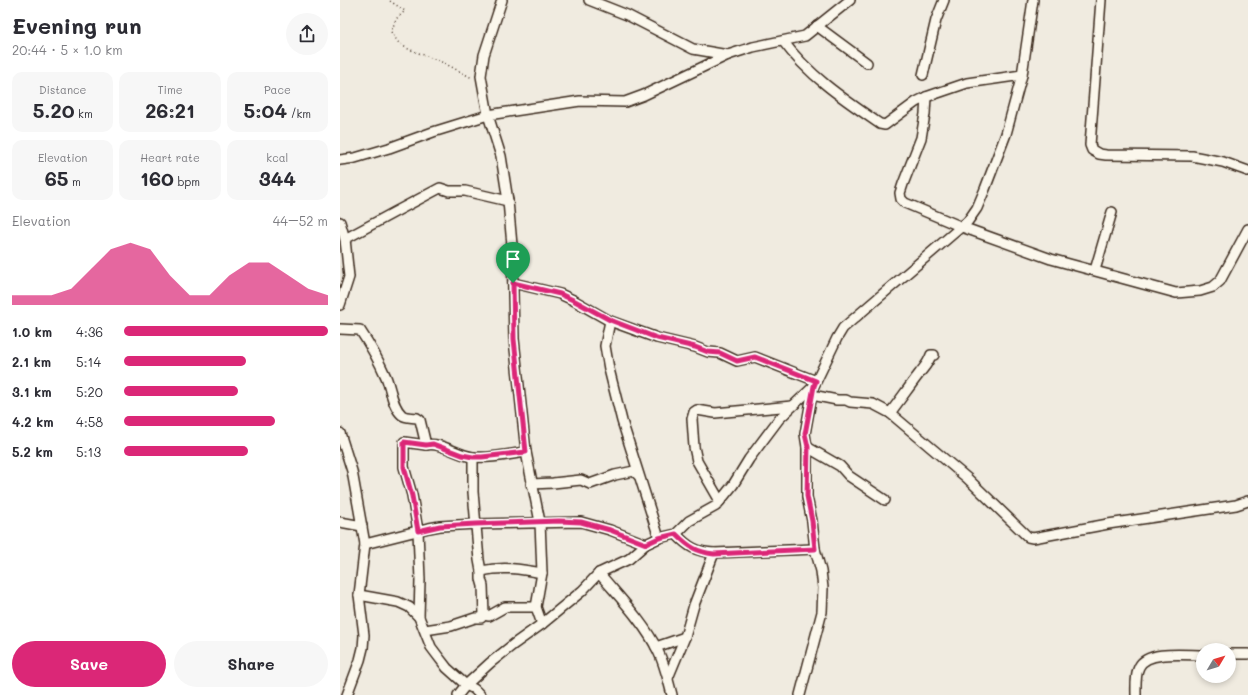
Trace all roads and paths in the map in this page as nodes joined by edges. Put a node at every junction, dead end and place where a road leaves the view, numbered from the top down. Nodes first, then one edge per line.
1 (502, 0) edge
2 (589, 0) edge
3 (850, 0) edge
4 (944, 0) edge
5 (1033, 0) edge
6 (1101, 0) edge
7 (390, 1) edge
8 (817, 26) junction
9 (783, 41) junction
10 (728, 55) junction
11 (867, 63) dead end
12 (923, 75) dead end
13 (1022, 75) junction
14 (483, 84) junction
15 (926, 97) junction
16 (488, 115) junction
17 (340, 160) edge
18 (1248, 171) edge
19 (508, 201) junction
20 (1112, 212) dead end
21 (340, 222) edge
22 (962, 227) junction
23 (1248, 228) edge
24 (346, 239) junction
25 (1094, 270) junction
26 (513, 283) junction
27 (340, 304) edge
28 (610, 320) junction
29 (340, 329) edge
30 (934, 355) dead end
31 (814, 387) junction
32 (792, 406) junction
33 (890, 412) junction
34 (340, 433) edge
35 (426, 445) junction
36 (808, 447) junction
37 (526, 452) junction
38 (473, 457) junction
39 (638, 475) junction
40 (531, 484) junction
41 (885, 500) dead end
42 (720, 501) junction
43 (1248, 501) edge
44 (340, 522) edge
45 (540, 522) junction
46 (476, 524) junction
47 (362, 526) junction
48 (418, 531) junction
49 (676, 534) junction
50 (659, 538) junction
51 (365, 544) junction
52 (646, 544) junction
53 (815, 549) junction
54 (714, 554) junction
55 (481, 571) junction
56 (542, 573) junction
57 (599, 573) junction
58 (359, 595) junction
59 (536, 607) junction
60 (484, 614) junction
61 (419, 617) junction
62 (542, 624) junction
63 (425, 630) junction
64 (685, 637) junction
65 (656, 647) junction
66 (1236, 654) edge
67 (1248, 654) edge
68 (1196, 655) edge
69 (668, 678) junction
70 (466, 685) junction
71 (345, 692) edge
72 (458, 695) edge
73 (480, 695) edge
74 (672, 695) edge
75 (800, 695) edge
76 (1136, 695) edge

1 - 14 street
2 - 10 street
3 - 8 street
4 - 12 street
5 - 13 street
6 - 18 street
7 - 14 path
8 - 9 street
8 - 11 street
9 - 10 street
9 - 15 street
10 - 16 street
13 - 15 street
13 - 22 street
14 - 16 street
15 - 22 street
16 - 17 street
16 - 19 street
19 - 24 street
19 - 26 street
20 - 25 street
21 - 24 street
22 - 25 street
22 - 31 street
23 - 25 street
24 - 27 street
26 - 28 street
26 - 37 street
28 - 31 street
28 - 39 street
29 - 35 street
30 - 33 street
31 - 32 street
31 - 33 street
31 - 36 street
32 - 42 street
32 - 42 street
33 - 43 street
34 - 47 street
35 - 38 street
35 - 48 street
36 - 41 street
36 - 53 street
37 - 38 street
37 - 40 street
38 - 46 street
39 - 40 street
39 - 50 street
40 - 45 street
42 - 49 street
44 - 47 street
45 - 46 street
45 - 52 street
45 - 56 street
46 - 48 street
46 - 55 street
47 - 51 street
48 - 51 street
48 - 61 street
49 - 50 street
49 - 54 street
50 - 52 street
51 - 58 street
52 - 57 street
53 - 54 street
53 - 75 street
54 - 64 street
55 - 56 street
55 - 60 street
56 - 59 street
57 - 62 street
57 - 65 street
58 - 61 street
58 - 71 street
59 - 60 street
59 - 62 street
60 - 63 street
61 - 63 street
62 - 70 street
63 - 70 street
64 - 65 street
64 - 69 street
65 - 69 street
66 - 67 street
68 - 76 street
69 - 74 street
70 - 72 street
70 - 73 street

